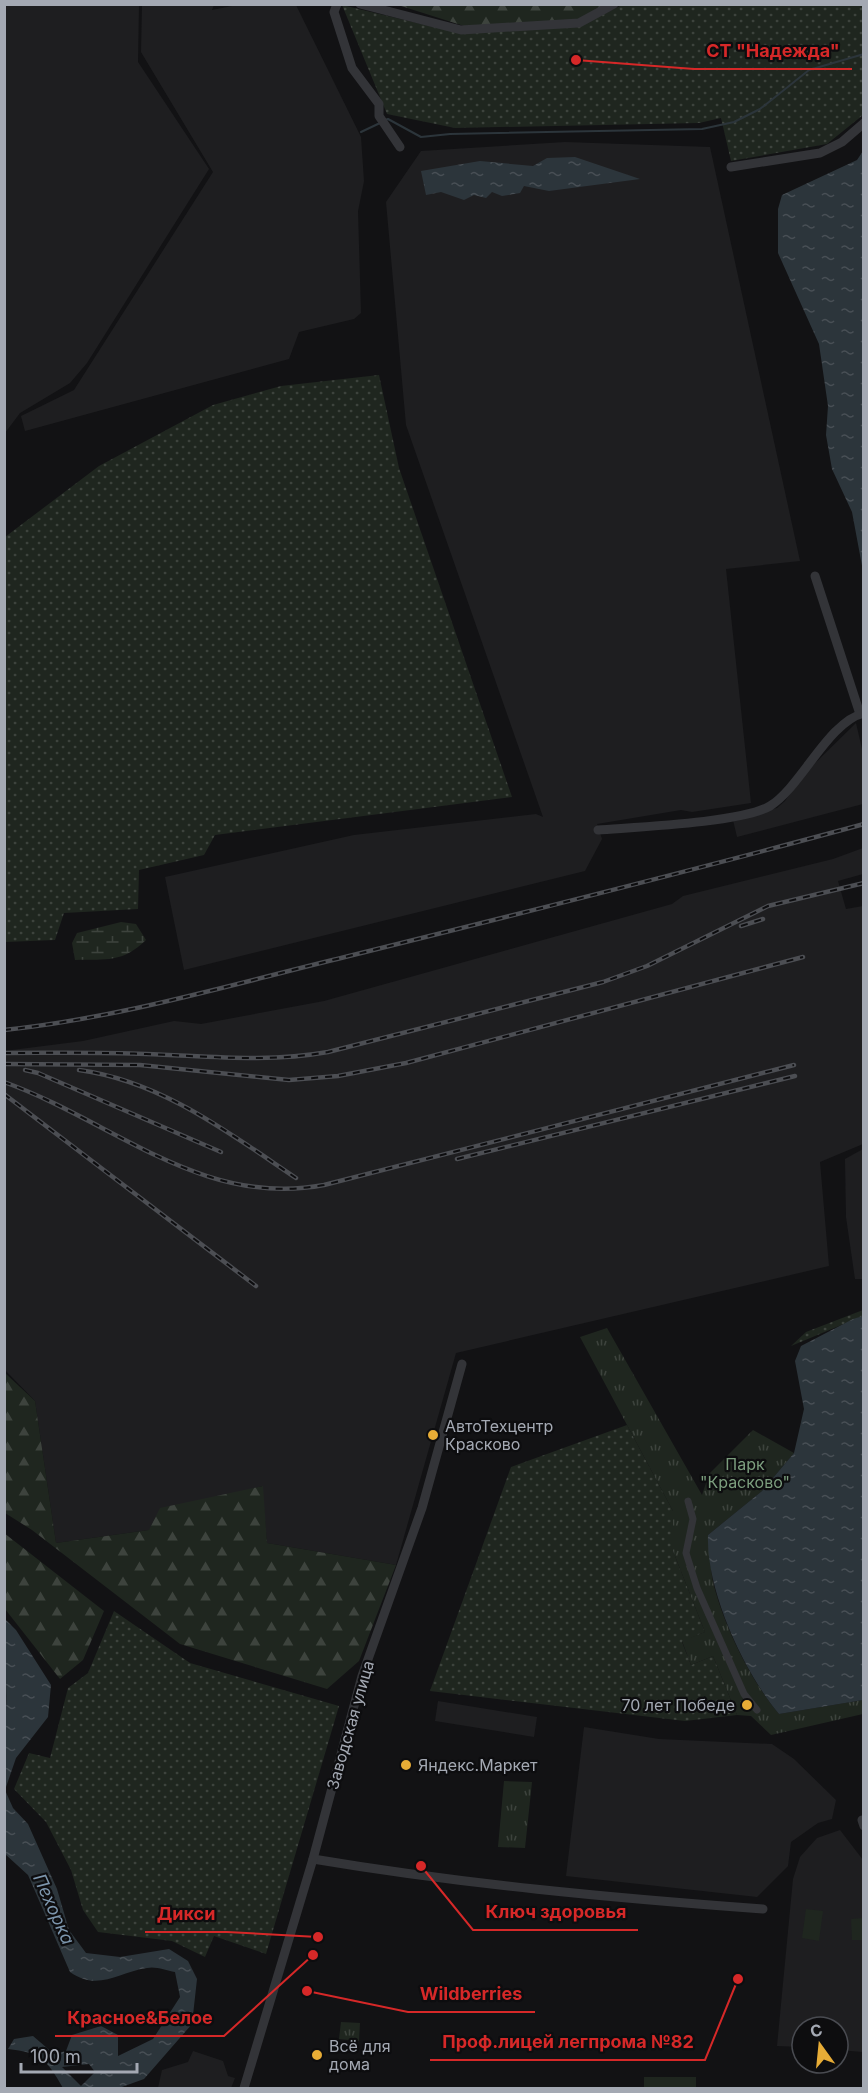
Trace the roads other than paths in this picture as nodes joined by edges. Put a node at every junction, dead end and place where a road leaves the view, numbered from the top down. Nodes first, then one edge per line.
1 (337, 4) edge
2 (360, 4) edge
3 (614, 4) edge
4 (864, 123) edge
5 (400, 147) dead end
6 (731, 167) dead end
7 (815, 576) dead end
8 (862, 713) edge
9 (598, 830) dead end
10 (462, 1364) dead end
11 (688, 1501) dead end
12 (757, 1710) dead end
13 (313, 1859) junction
14 (763, 1909) dead end
15 (244, 2088) edge

1 - 5 street
2 - 3 street
4 - 6 street
7 - 8 street
8 - 9 street
10 - 13 street, Заводская улица
11 - 12 street
13 - 14 street
13 - 15 street, Заводская улица

